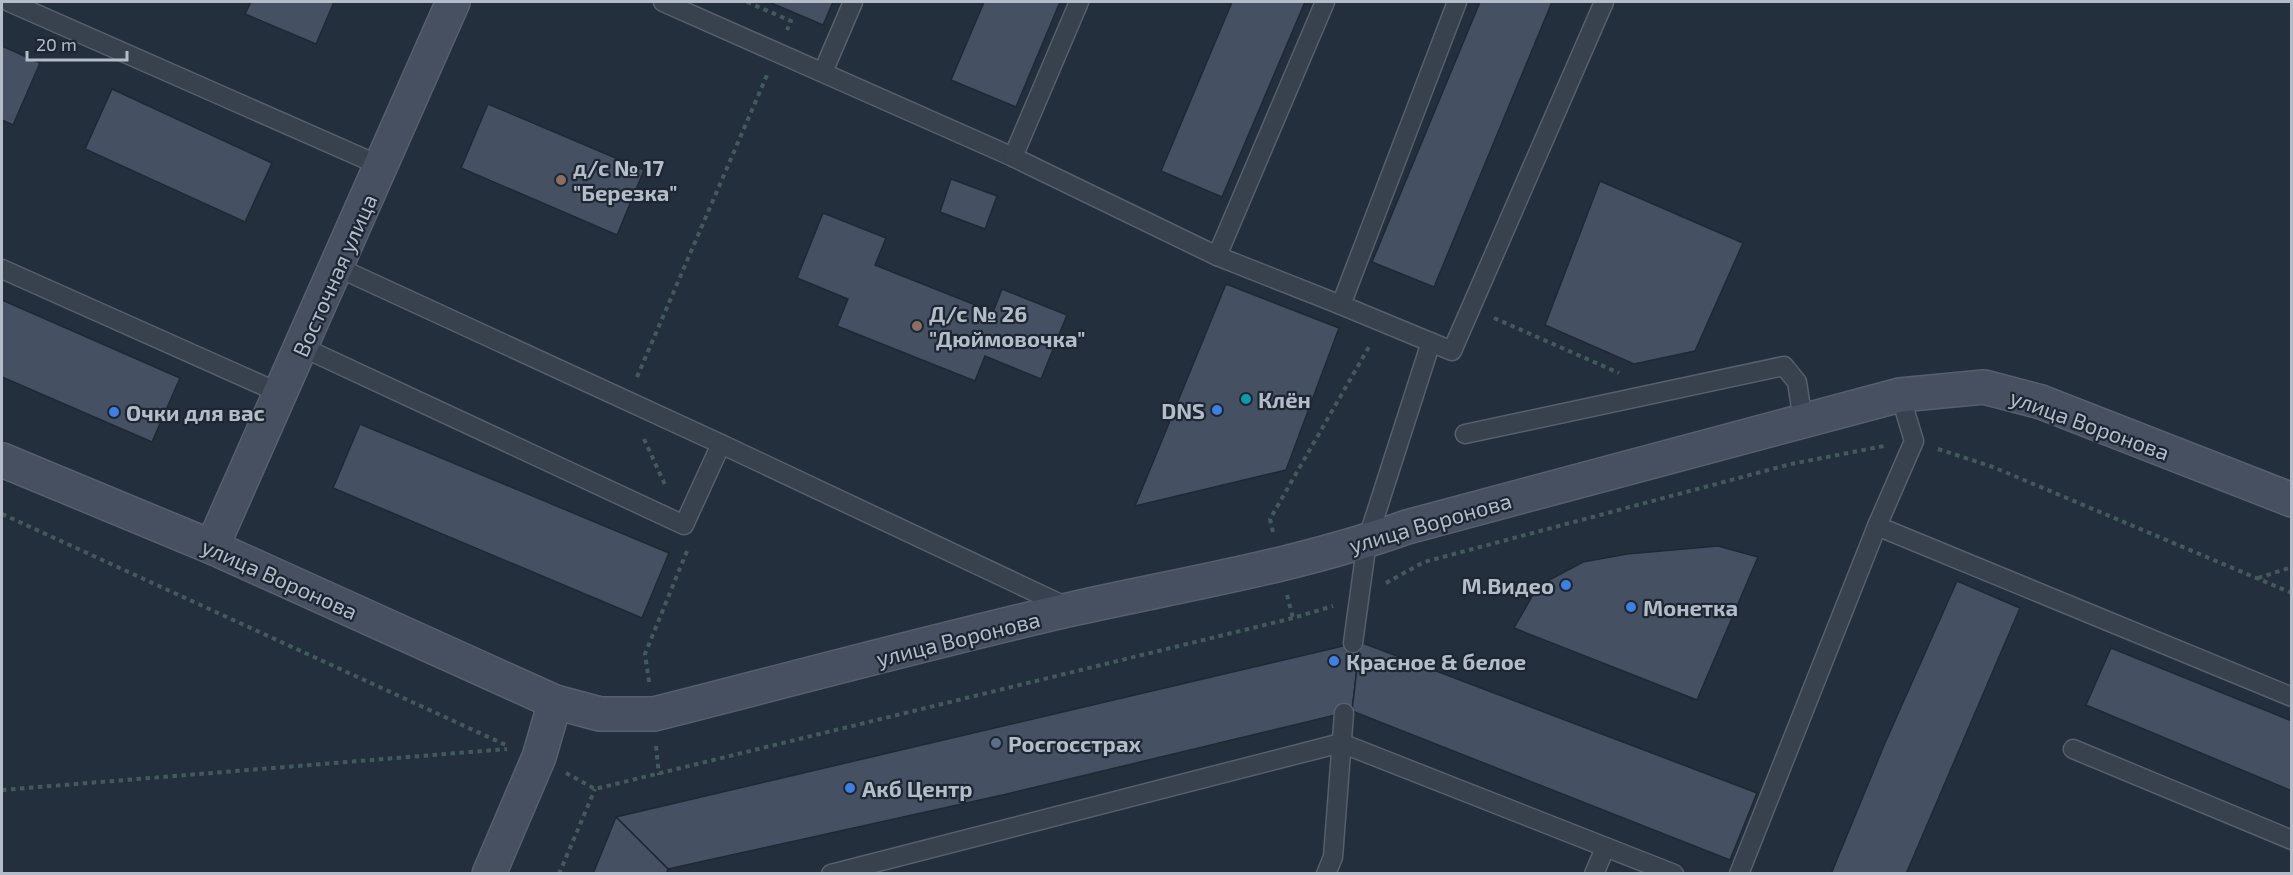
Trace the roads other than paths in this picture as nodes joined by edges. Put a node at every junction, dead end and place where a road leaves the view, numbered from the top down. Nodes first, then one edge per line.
1 (9, 2) edge
2 (453, 2) edge
3 (663, 2) edge
4 (853, 2) edge
5 (1079, 2) edge
6 (1325, 2) edge
7 (1457, 2) edge
8 (1604, 2) edge
9 (823, 72) junction
10 (1013, 157) junction
11 (381, 166) junction
12 (1217, 256) junction
13 (337, 267) junction
14 (2, 269) edge
15 (1341, 305) junction
16 (1431, 342) junction
17 (302, 347) junction
18 (282, 394) junction
19 (1900, 395) junction
20 (1803, 421) junction
21 (1465, 434) dead end
22 (721, 444) junction
23 (2, 460) edge
24 (2292, 501) edge
25 (1877, 526) junction
26 (1367, 541) junction
27 (212, 547) junction
28 (1072, 609) junction
29 (1353, 644) dead end
30 (2292, 697) edge
31 (555, 702) junction
32 (1344, 713) dead end
33 (1341, 743) junction
34 (2073, 749) dead end
35 (2292, 840) edge
36 (1605, 848) junction
37 (489, 873) edge
38 (831, 873) edge
39 (1326, 873) edge
40 (1594, 873) edge
41 (1674, 873) edge
42 (1739, 873) edge

1 - 11 lane
2 - 11 street, Восточная улица
3 - 9 lane
4 - 9 lane
5 - 10 lane
6 - 12 lane
7 - 15 lane
8 - 16 lane
9 - 10 lane
10 - 12 lane
11 - 13 street, Восточная улица
12 - 15 lane
13 - 17 street, Восточная улица
13 - 22 lane
14 - 18 lane
15 - 16 lane
16 - 26 lane
17 - 18 street, Восточная улица
17 - 22 lane
18 - 27 street, Восточная улица
19 - 20 street, улица Воронова
19 - 24 street, улица Воронова
19 - 25 lane
20 - 21 lane
20 - 26 street, улица Воронова
22 - 28 lane
23 - 27 street, улица Воронова
25 - 30 lane
25 - 42 lane
26 - 28 street, улица Воронова
26 - 29 lane
27 - 31 street, улица Воронова
28 - 31 street, улица Воронова
31 - 37 street
32 - 33 lane
33 - 36 lane
33 - 38 lane
33 - 39 lane
34 - 35 lane
36 - 40 lane
36 - 41 lane

